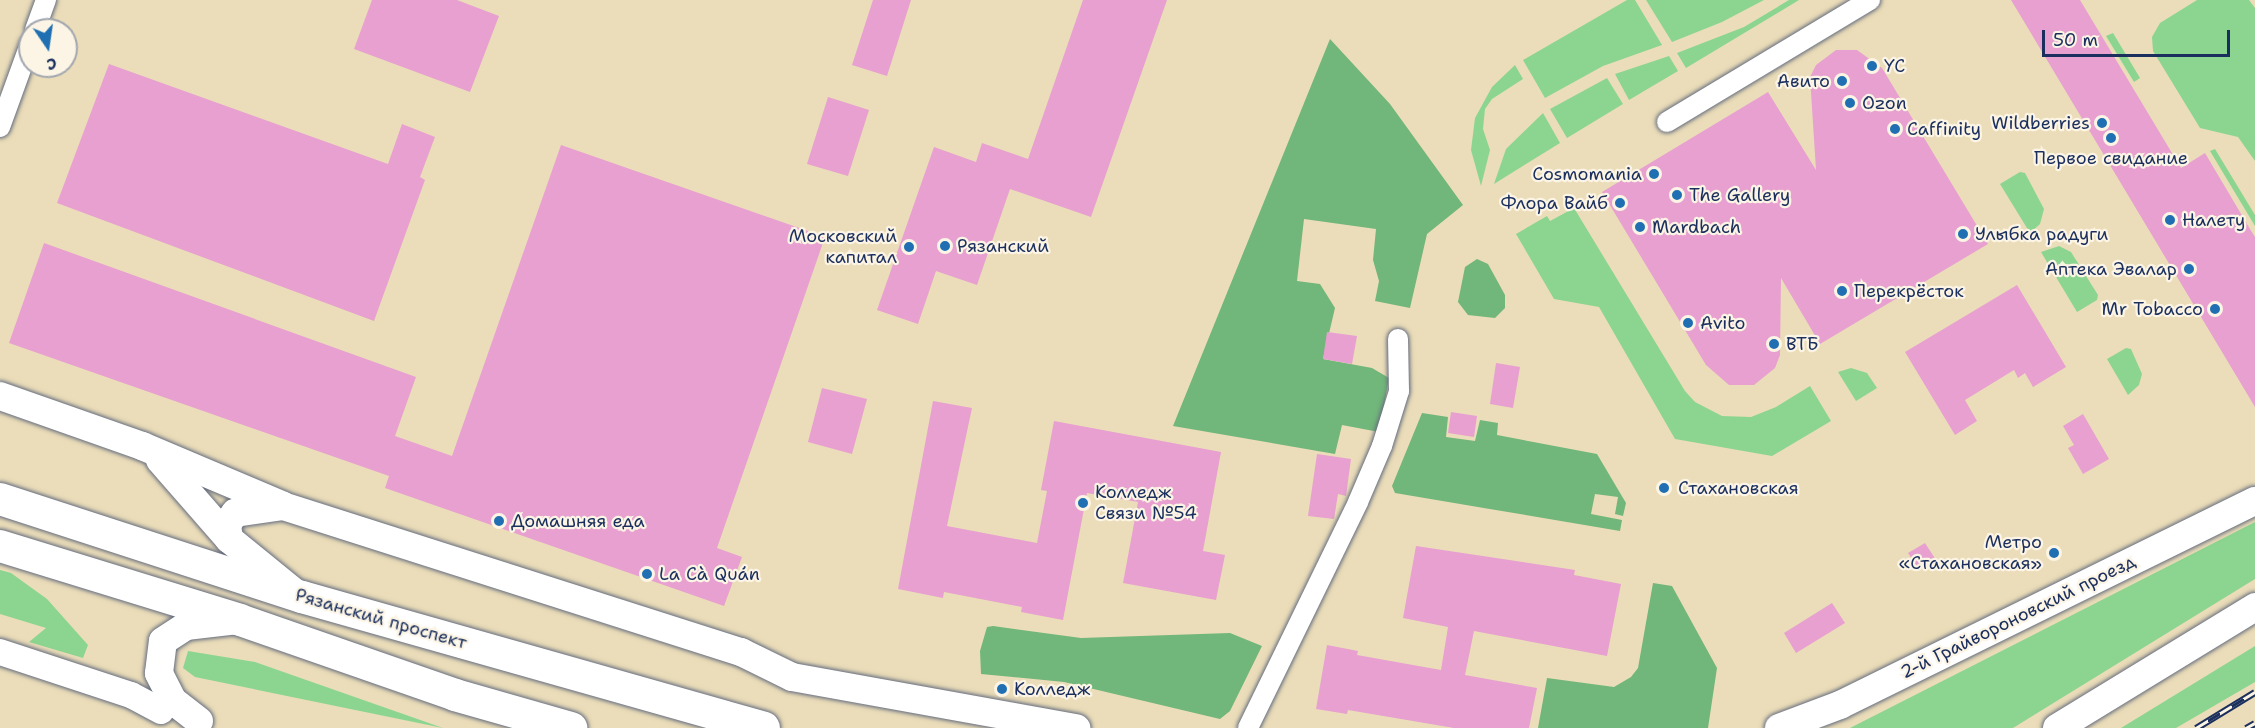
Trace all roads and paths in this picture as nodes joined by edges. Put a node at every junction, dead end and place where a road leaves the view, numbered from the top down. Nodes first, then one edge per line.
1 (46, 0) edge
2 (1870, 0) edge
3 (39, 18) edge
4 (18, 77) edge
5 (1667, 122) dead end
6 (0, 127) edge
7 (1398, 339) dead end
8 (0, 396) edge
9 (142, 446) junction
10 (0, 500) edge
11 (2255, 501) edge
12 (284, 506) junction
13 (229, 539) junction
14 (0, 546) edge
15 (302, 597) junction
16 (2255, 607) edge
17 (240, 620) junction
18 (0, 652) edge
19 (1840, 705) junction
20 (161, 711) joint
21 (212, 725) edge
22 (571, 728) edge
23 (764, 728) edge
24 (1076, 728) edge
25 (1248, 728) edge
26 (1779, 728) edge
27 (1812, 728) edge
28 (2057, 728) edge

1 - 3 street
2 - 5 street
4 - 6 street
7 - 25 street
8 - 9 main road
9 - 12 main road
9 - 13 main road
10 - 15 main road, Рязанский проспект
11 - 19 main road, 2-й Грайвороновский проезд
12 - 13 main road
12 - 24 main road
13 - 15 main road
14 - 17 main road
15 - 23 main road, Рязанский проспект
16 - 28 main road
17 - 21 main road
17 - 22 main road
18 - 20 street
19 - 26 main road, 2-й Грайвороновский проезд
19 - 27 street
20 - 21 main road

